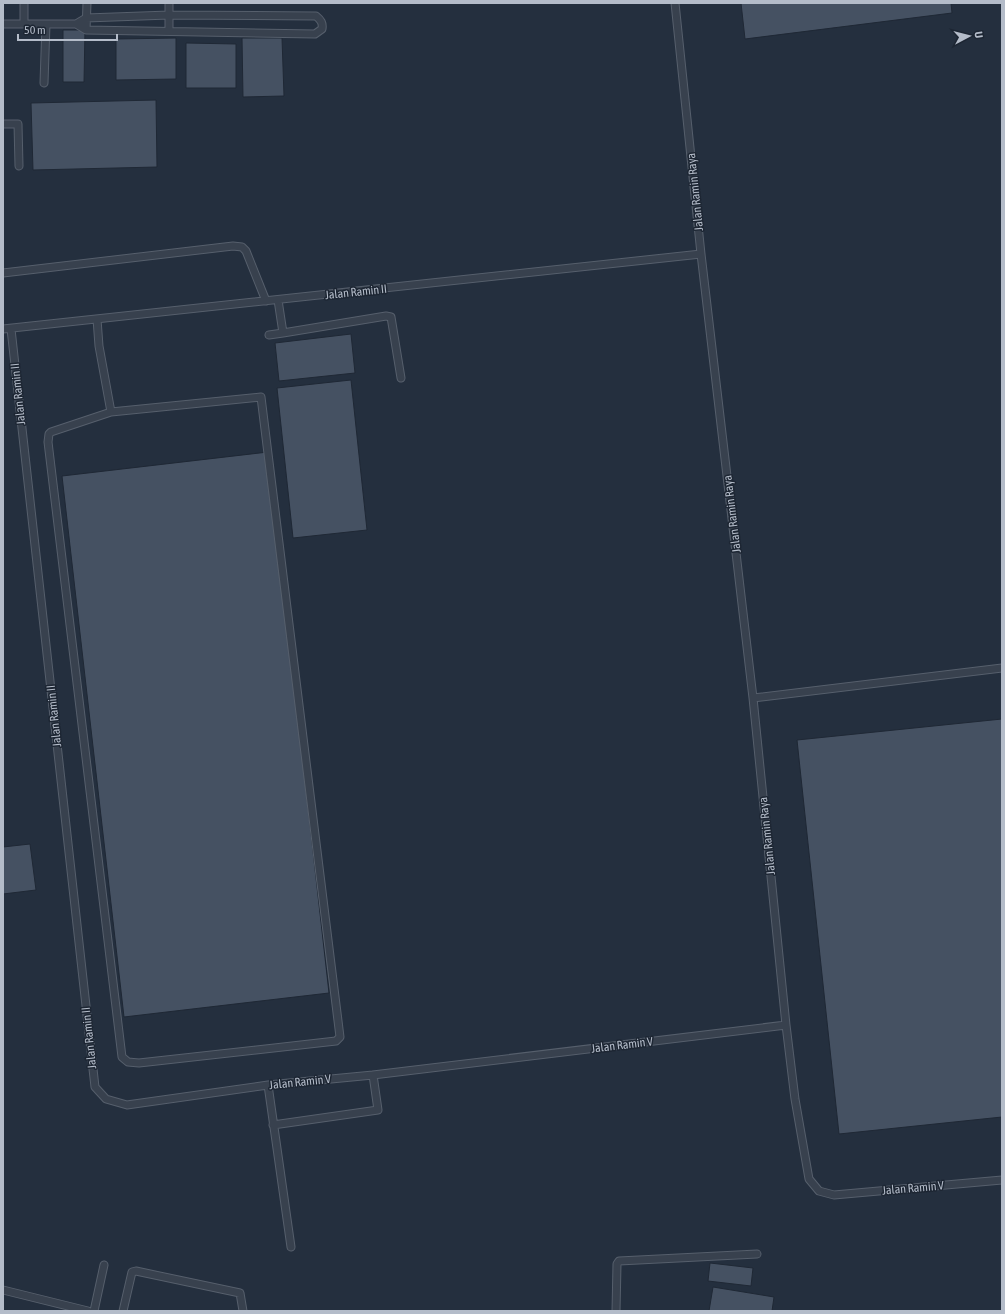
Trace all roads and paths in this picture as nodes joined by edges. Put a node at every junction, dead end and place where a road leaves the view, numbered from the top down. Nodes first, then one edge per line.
1 (24, 3) edge
2 (87, 3) edge
3 (169, 3) edge
4 (675, 3) edge
5 (169, 15) junction
6 (86, 18) junction
7 (3, 24) edge
8 (24, 24) junction
9 (46, 24) junction
10 (76, 24) junction
11 (86, 30) junction
12 (169, 30) junction
13 (44, 83) dead end
14 (3, 124) edge
15 (19, 166) dead end
16 (701, 254) junction
17 (3, 273) edge
18 (278, 300) junction
19 (266, 301) junction
20 (97, 319) junction
21 (3, 329) edge
22 (11, 329) junction
23 (283, 333) junction
24 (269, 335) dead end
25 (401, 378) dead end
26 (111, 412) junction
27 (1002, 668) edge
28 (753, 698) junction
29 (786, 1025) junction
30 (373, 1075) junction
31 (268, 1085) junction
32 (106, 1099) joint
33 (273, 1125) junction
34 (1002, 1180) edge
35 (291, 1247) dead end
36 (756, 1254) dead end
37 (104, 1265) dead end
38 (3, 1290) edge
39 (88, 1311) edge
40 (94, 1311) edge
41 (123, 1311) edge
42 (244, 1311) edge
43 (616, 1311) edge

1 - 8 lane
2 - 6 lane
3 - 5 lane
4 - 16 lane, Jalan Ramin Raya
5 - 6 lane
5 - 12 lane
5 - 12 lane
6 - 10 lane
6 - 11 lane
7 - 8 lane
8 - 9 lane
9 - 10 lane
9 - 13 lane
10 - 11 lane
11 - 12 lane
14 - 15 lane
16 - 18 lane, Jalan Ramin II
16 - 28 lane, Jalan Ramin Raya
17 - 19 lane
18 - 19 lane, Jalan Ramin II
18 - 23 lane
19 - 20 lane, Jalan Ramin II
20 - 22 lane, Jalan Ramin II
20 - 26 lane
21 - 22 lane, Jalan Ramin II
22 - 32 lane, Jalan Ramin II
23 - 24 lane
23 - 25 lane
26 - 26 lane
27 - 28 lane
28 - 29 lane, Jalan Ramin Raya
29 - 30 lane, Jalan Ramin V
29 - 34 lane, Jalan Ramin V
30 - 31 lane, Jalan Ramin V
30 - 33 lane
31 - 32 lane, Jalan Ramin V
31 - 33 lane
33 - 35 lane
36 - 43 lane
37 - 40 lane
38 - 39 lane
41 - 42 lane

